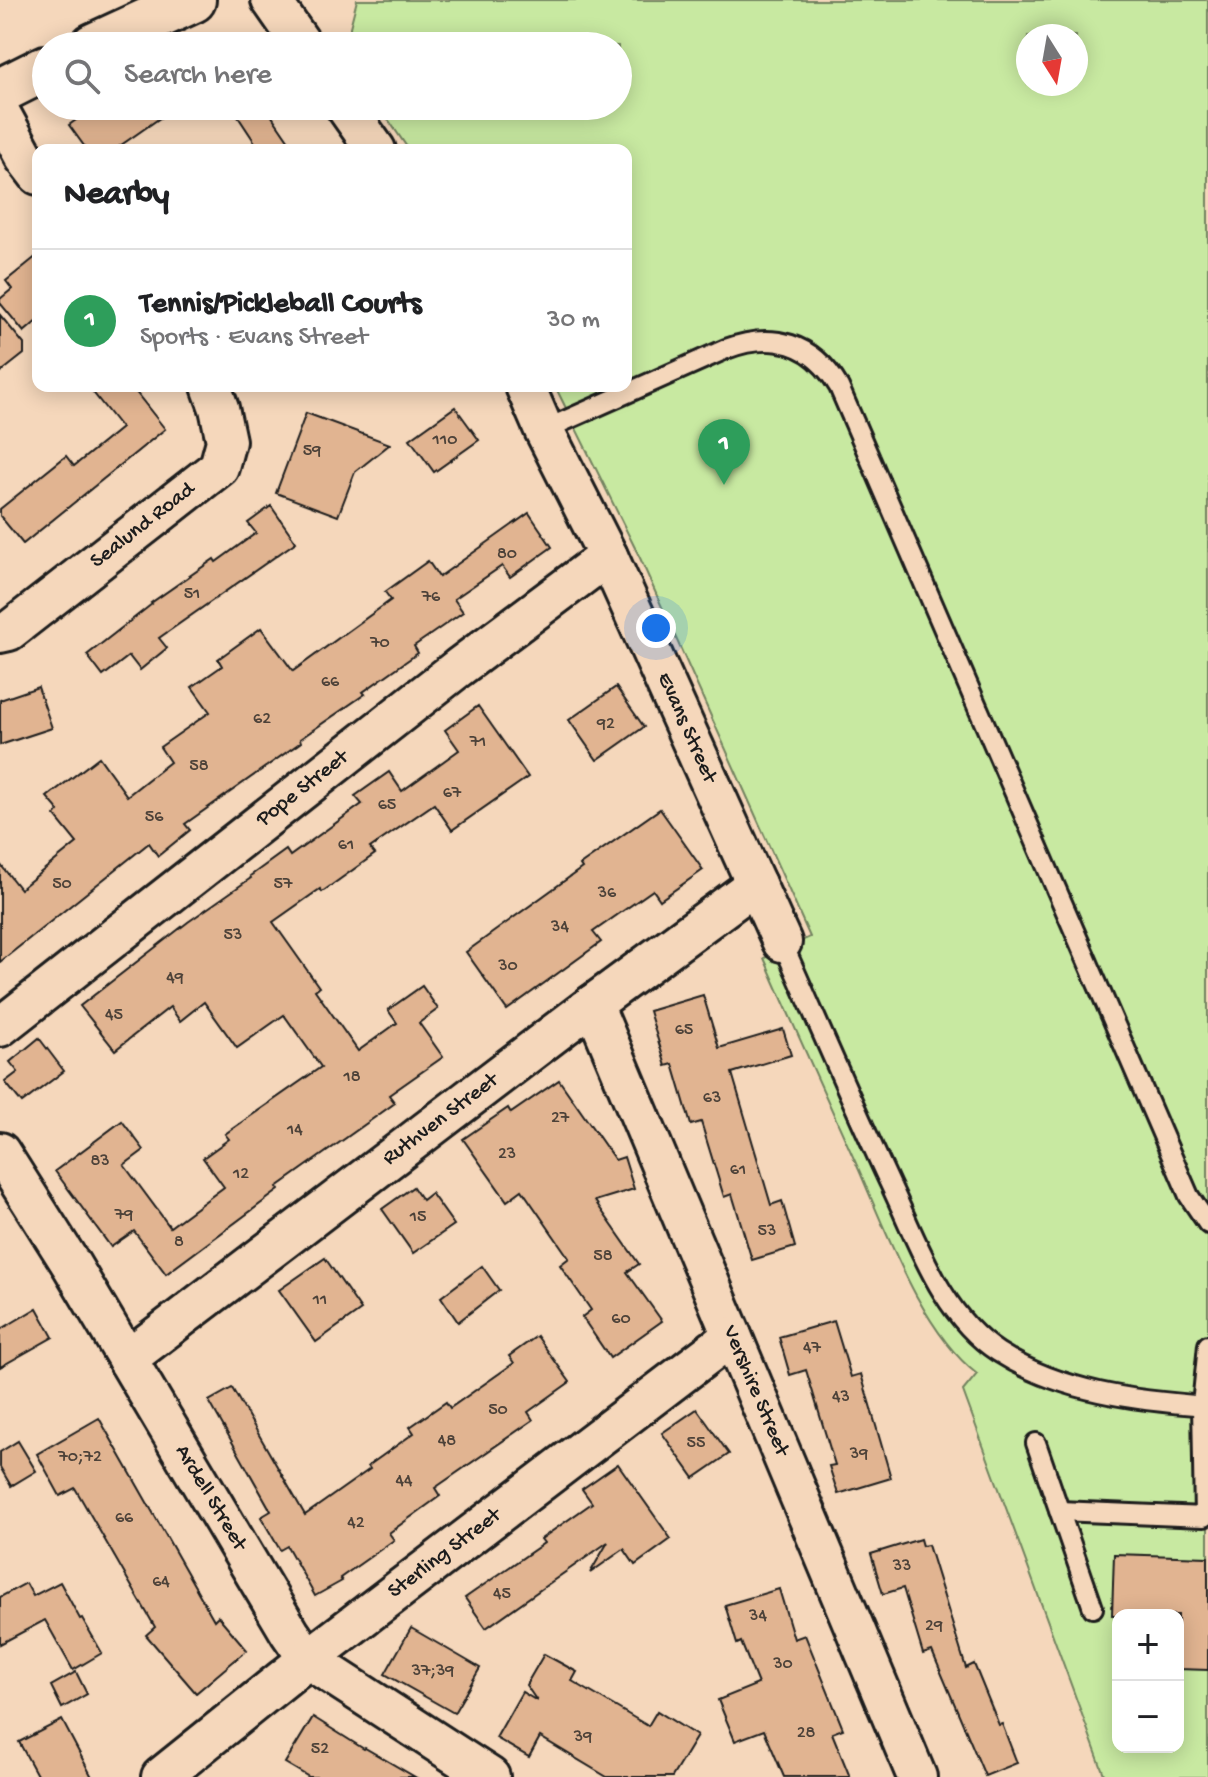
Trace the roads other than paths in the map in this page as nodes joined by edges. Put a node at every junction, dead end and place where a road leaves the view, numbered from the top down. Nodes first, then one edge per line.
1 (193, 0) edge
2 (271, 0) edge
3 (123, 32) edge
4 (293, 32) edge
5 (32, 75) edge
6 (0, 91) edge
7 (0, 112) edge
8 (355, 120) edge
9 (372, 144) edge
10 (32, 167) edge
11 (632, 391) edge
12 (213, 392) edge
13 (528, 392) edge
14 (629, 392) edge
15 (544, 430) junction
16 (608, 556) junction
17 (0, 633) edge
18 (756, 884) junction
19 (782, 942) joint
20 (593, 1004) junction
21 (0, 1027) edge
22 (0, 1152) edge
23 (1208, 1224) edge
24 (732, 1336) junction
25 (1208, 1345) edge
26 (127, 1359) junction
27 (1205, 1406) edge
28 (1036, 1443) dead end
29 (1059, 1511) junction
30 (1093, 1608) dead end
31 (308, 1659) junction
32 (161, 1777) edge
33 (490, 1777) edge
34 (917, 1777) edge

1 - 3 main road
2 - 4 street
5 - 6 main road
7 - 10 street
8 - 9 street
11 - 23 lane
12 - 17 street, Sealund Road
13 - 15 street, Evans Street
14 - 15 lane
15 - 16 street, Evans Street
16 - 18 street, Evans Street
16 - 21 street, Pope Street
18 - 19 street, Evans Street
18 - 20 street, Ruthven Street
19 - 27 lane
20 - 24 street, Vershire Street
20 - 26 street, Ruthven Street
22 - 26 street, Ardell Street
24 - 31 street, Sterling Street
24 - 34 street, Vershire Street
25 - 27 lane
26 - 31 street, Ardell Street
27 - 29 lane
28 - 29 lane
29 - 30 lane
31 - 32 street, Sterling Street
31 - 33 street, Ardell Street

